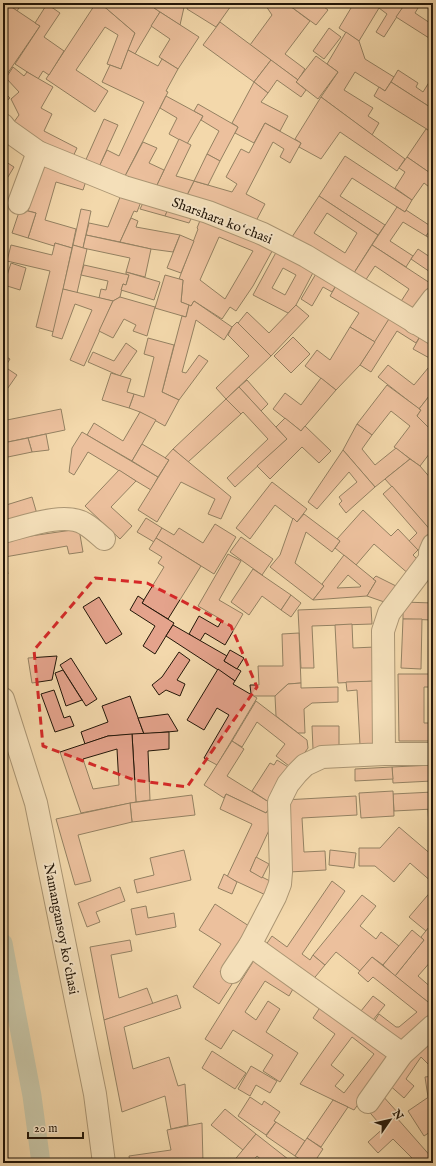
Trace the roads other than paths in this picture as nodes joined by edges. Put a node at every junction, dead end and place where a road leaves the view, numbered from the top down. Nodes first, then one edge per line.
1 (3, 125) edge
2 (38, 152) junction
3 (19, 203) dead end
4 (433, 299) edge
5 (424, 328) edge
6 (3, 532) edge
7 (104, 540) dead end
8 (433, 545) edge
9 (3, 699) edge
10 (384, 754) junction
11 (433, 754) edge
12 (250, 945) junction
13 (232, 972) dead end
14 (433, 1026) edge
15 (402, 1054) junction
16 (368, 1102) dead end
17 (104, 1163) edge

1 - 2 street, Sharshara koʻchasi
2 - 3 street
2 - 5 street, Sharshara koʻchasi
4 - 5 street
6 - 7 street
8 - 10 street
9 - 17 street, Namangansoy koʻchasi
10 - 11 street
10 - 12 street
12 - 13 street
12 - 15 street
14 - 15 street
15 - 16 street

